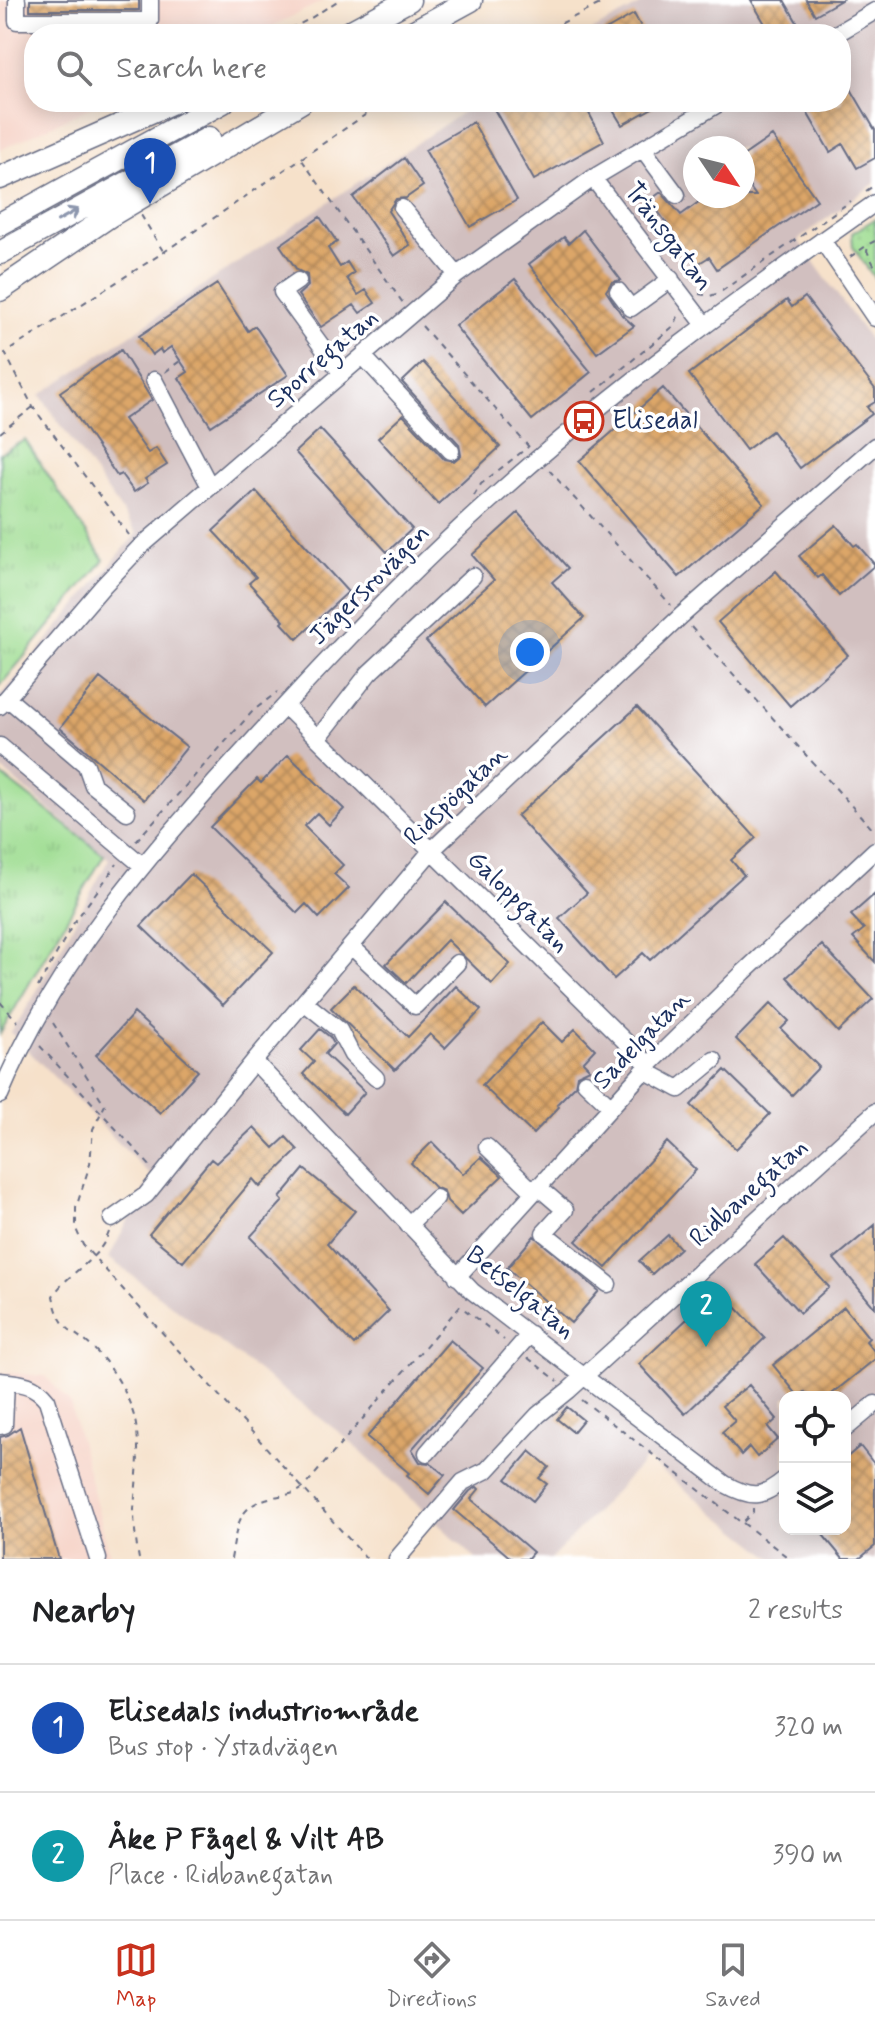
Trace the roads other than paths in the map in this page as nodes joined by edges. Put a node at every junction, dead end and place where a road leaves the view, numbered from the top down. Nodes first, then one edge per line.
1 (17, 0) edge
2 (150, 0) edge
3 (409, 0) edge
4 (471, 0) edge
5 (875, 11) edge
6 (387, 12) junction
7 (356, 24) edge
8 (365, 24) edge
9 (427, 24) edge
10 (851, 25) edge
11 (129, 112) edge
12 (150, 112) edge
13 (205, 112) edge
14 (259, 112) edge
15 (284, 112) edge
16 (294, 112) edge
17 (704, 112) edge
18 (643, 149) junction
19 (9, 174) edge
20 (593, 178) junction
21 (677, 195) dead end
22 (875, 203) edge
23 (402, 208) dead end
24 (0, 224) edge
25 (822, 240) junction
26 (0, 253) edge
27 (457, 275) junction
28 (671, 279) junction
29 (298, 281) dead end
30 (0, 290) edge
31 (618, 291) dead end
32 (875, 318) edge
33 (705, 325) junction
34 (363, 356) junction
35 (342, 374) junction
36 (154, 380) road end
37 (875, 446) edge
38 (451, 451) dead end
39 (212, 485) junction
40 (473, 576) dead end
41 (3, 702) edge
42 (285, 706) junction
43 (319, 737) junction
44 (0, 746) edge
45 (127, 812) dead end
46 (432, 850) junction
47 (875, 850) edge
48 (143, 866) junction
49 (351, 946) junction
50 (457, 963) dead end
51 (304, 1002) junction
52 (714, 1060) dead end
53 (254, 1061) junction
54 (646, 1068) junction
55 (376, 1078) dead end
56 (585, 1082) dead end
57 (0, 1095) edge
58 (610, 1106) junction
59 (875, 1112) edge
60 (487, 1147) dead end
61 (535, 1188) junction
62 (436, 1198) dead end
63 (112, 1219) road end
64 (408, 1225) junction
65 (457, 1277) junction
66 (608, 1284) dead end
67 (530, 1334) junction
68 (585, 1375) junction
69 (3, 1382) edge
70 (875, 1404) edge
71 (851, 1424) edge
72 (0, 1426) edge
73 (427, 1453) dead end
74 (779, 1483) edge
75 (98, 1559) edge
76 (397, 1559) edge

1 - 2 street
3 - 6 highway
4 - 9 highway
5 - 10 street
6 - 7 highway
6 - 8 highway
11 - 19 street
12 - 19 highway
13 - 24 highway
26 -> 14 highway
15 - 30 highway
16 - 30 street
17 - 18 street, Sporregatan
18 - 20 street, Sporregatan
18 - 21 street
20 - 27 street, Sporregatan
20 - 28 street, Tränsgatan
22 - 25 street, Jägersrovägen
23 - 27 street
25 - 32 street
25 - 33 street, Jägersrovägen
27 - 34 street, Sporregatan
28 - 31 street
28 - 33 street, Tränsgatan
29 - 35 street
33 - 42 street, Jägersrovägen
34 - 35 street, Sporregatan
34 - 38 street
35 - 39 street, Sporregatan
36 - 39 street
37 - 46 street, Ridspögatan
39 - 41 street, Sporregatan
40 - 43 street
41 - 45 street
42 - 43 street, Galoppgatan
42 - 48 street, Jägersrovägen
43 - 46 street, Galoppgatan
44 - 48 street
46 - 49 street, Ridspögatan
46 - 54 street, Galoppgatan
47 - 54 street, Sadelgatan
48 - 57 street, Jägersrovägen
49 - 50 street
49 - 51 street, Ridspögatan
51 - 53 street, Ridspögatan
51 - 55 street
52 - 54 street, Galoppgatan
53 - 63 street, Ridspögatan
53 - 64 street, Betselgatan
54 - 58 street, Sadelgatan
56 - 58 street
58 - 61 street, Sadelgatan
59 - 68 street, Ridbanegatan
60 - 61 street
61 - 65 street, Sadelgatan
61 - 66 street
62 - 64 street
64 - 65 street, Betselgatan
65 - 67 street, Betselgatan
67 - 68 street, Betselgatan
67 - 73 street
68 - 74 street, Betselgatan
68 - 76 street, Ridbanegatan
69 - 72 street
69 - 75 street
70 - 71 street

